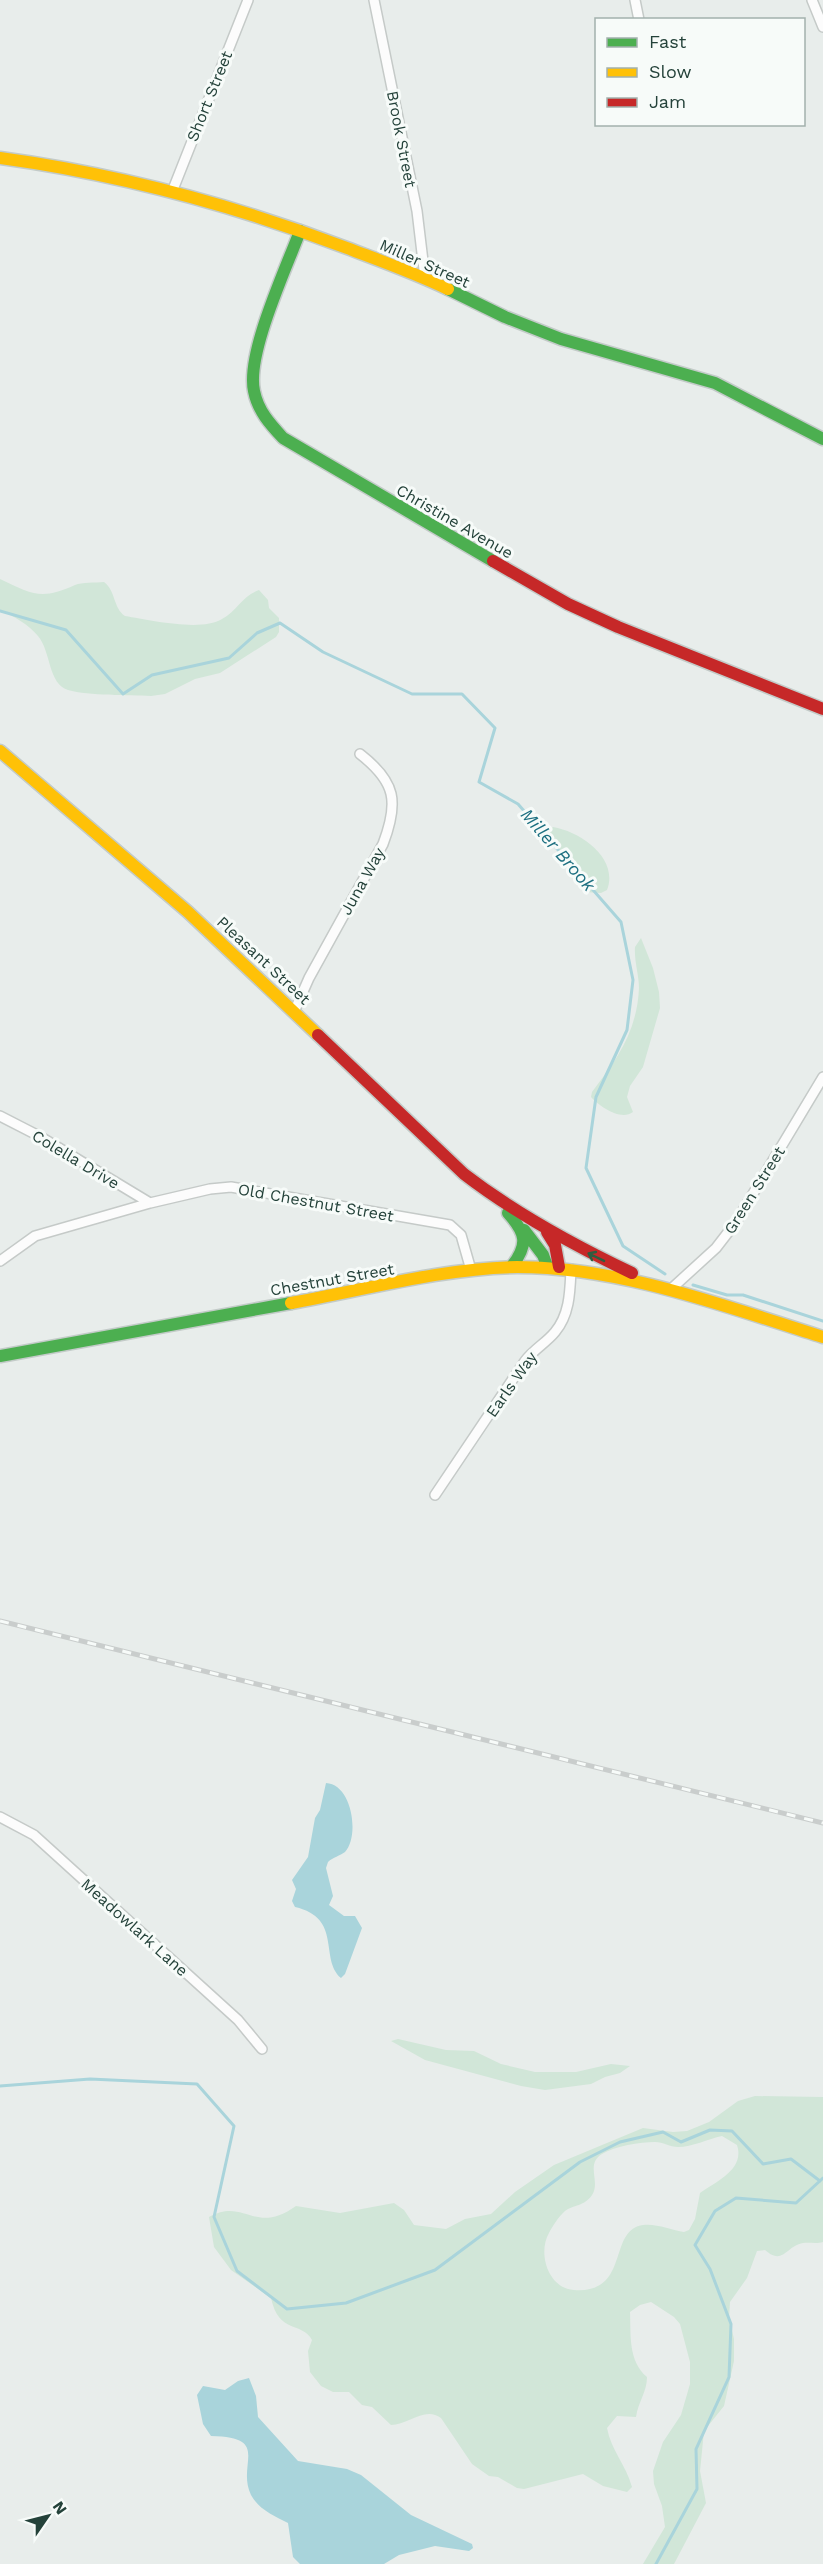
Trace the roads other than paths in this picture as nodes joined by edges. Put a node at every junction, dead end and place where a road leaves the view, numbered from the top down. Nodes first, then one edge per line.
1 (235, 0) edge
2 (374, 0) edge
3 (634, 0) edge
4 (812, 0) edge
5 (247, 2) edge
6 (638, 18) edge
7 (823, 27) edge
8 (0, 158) edge
9 (172, 192) junction
10 (300, 231) junction
11 (425, 278) junction
12 (823, 439) edge
13 (823, 709) edge
14 (0, 752) edge
15 (360, 754) dead end
16 (294, 1012) junction
17 (823, 1077) edge
18 (0, 1116) edge
19 (497, 1201) junction
20 (150, 1203) junction
21 (521, 1227) junction
22 (545, 1231) junction
23 (0, 1261) edge
24 (512, 1266) junction
25 (559, 1267) junction
26 (471, 1270) junction
27 (646, 1282) junction
28 (670, 1290) junction
29 (823, 1337) edge
30 (0, 1356) edge
31 (435, 1495) dead end
32 (0, 1816) edge
33 (262, 2049) dead end

1 - 5 street
2 - 11 street, Brook Street
3 - 6 street
4 - 7 street
5 - 9 street, Short Street
8 - 9 street, Miller Street
9 - 10 street, Miller Street
10 - 11 street, Miller Street
10 - 13 street, Christine Avenue
11 - 12 street, Miller Street
14 - 16 street, Pleasant Street
15 - 16 street, Juna Way
16 - 19 street, Pleasant Street
17 - 28 street, Green Street
18 - 20 street, Colella Drive
19 - 21 street, Pleasant Street
19 - 22 street, Pleasant Street
20 - 23 street, Old Chestnut Street
20 - 26 street, Old Chestnut Street
21 - 24 street
21 - 25 street, Pleasant Street
22 - 25 street
27 -> 22 street, Pleasant Street
24 - 25 street, Chestnut Street
24 - 26 street, Chestnut Street
25 - 27 street, Chestnut Street
25 - 31 street, Earls Way
26 - 30 street, Chestnut Street
27 - 28 street, Chestnut Street
28 - 29 street
32 - 33 street, Meadowlark Lane

